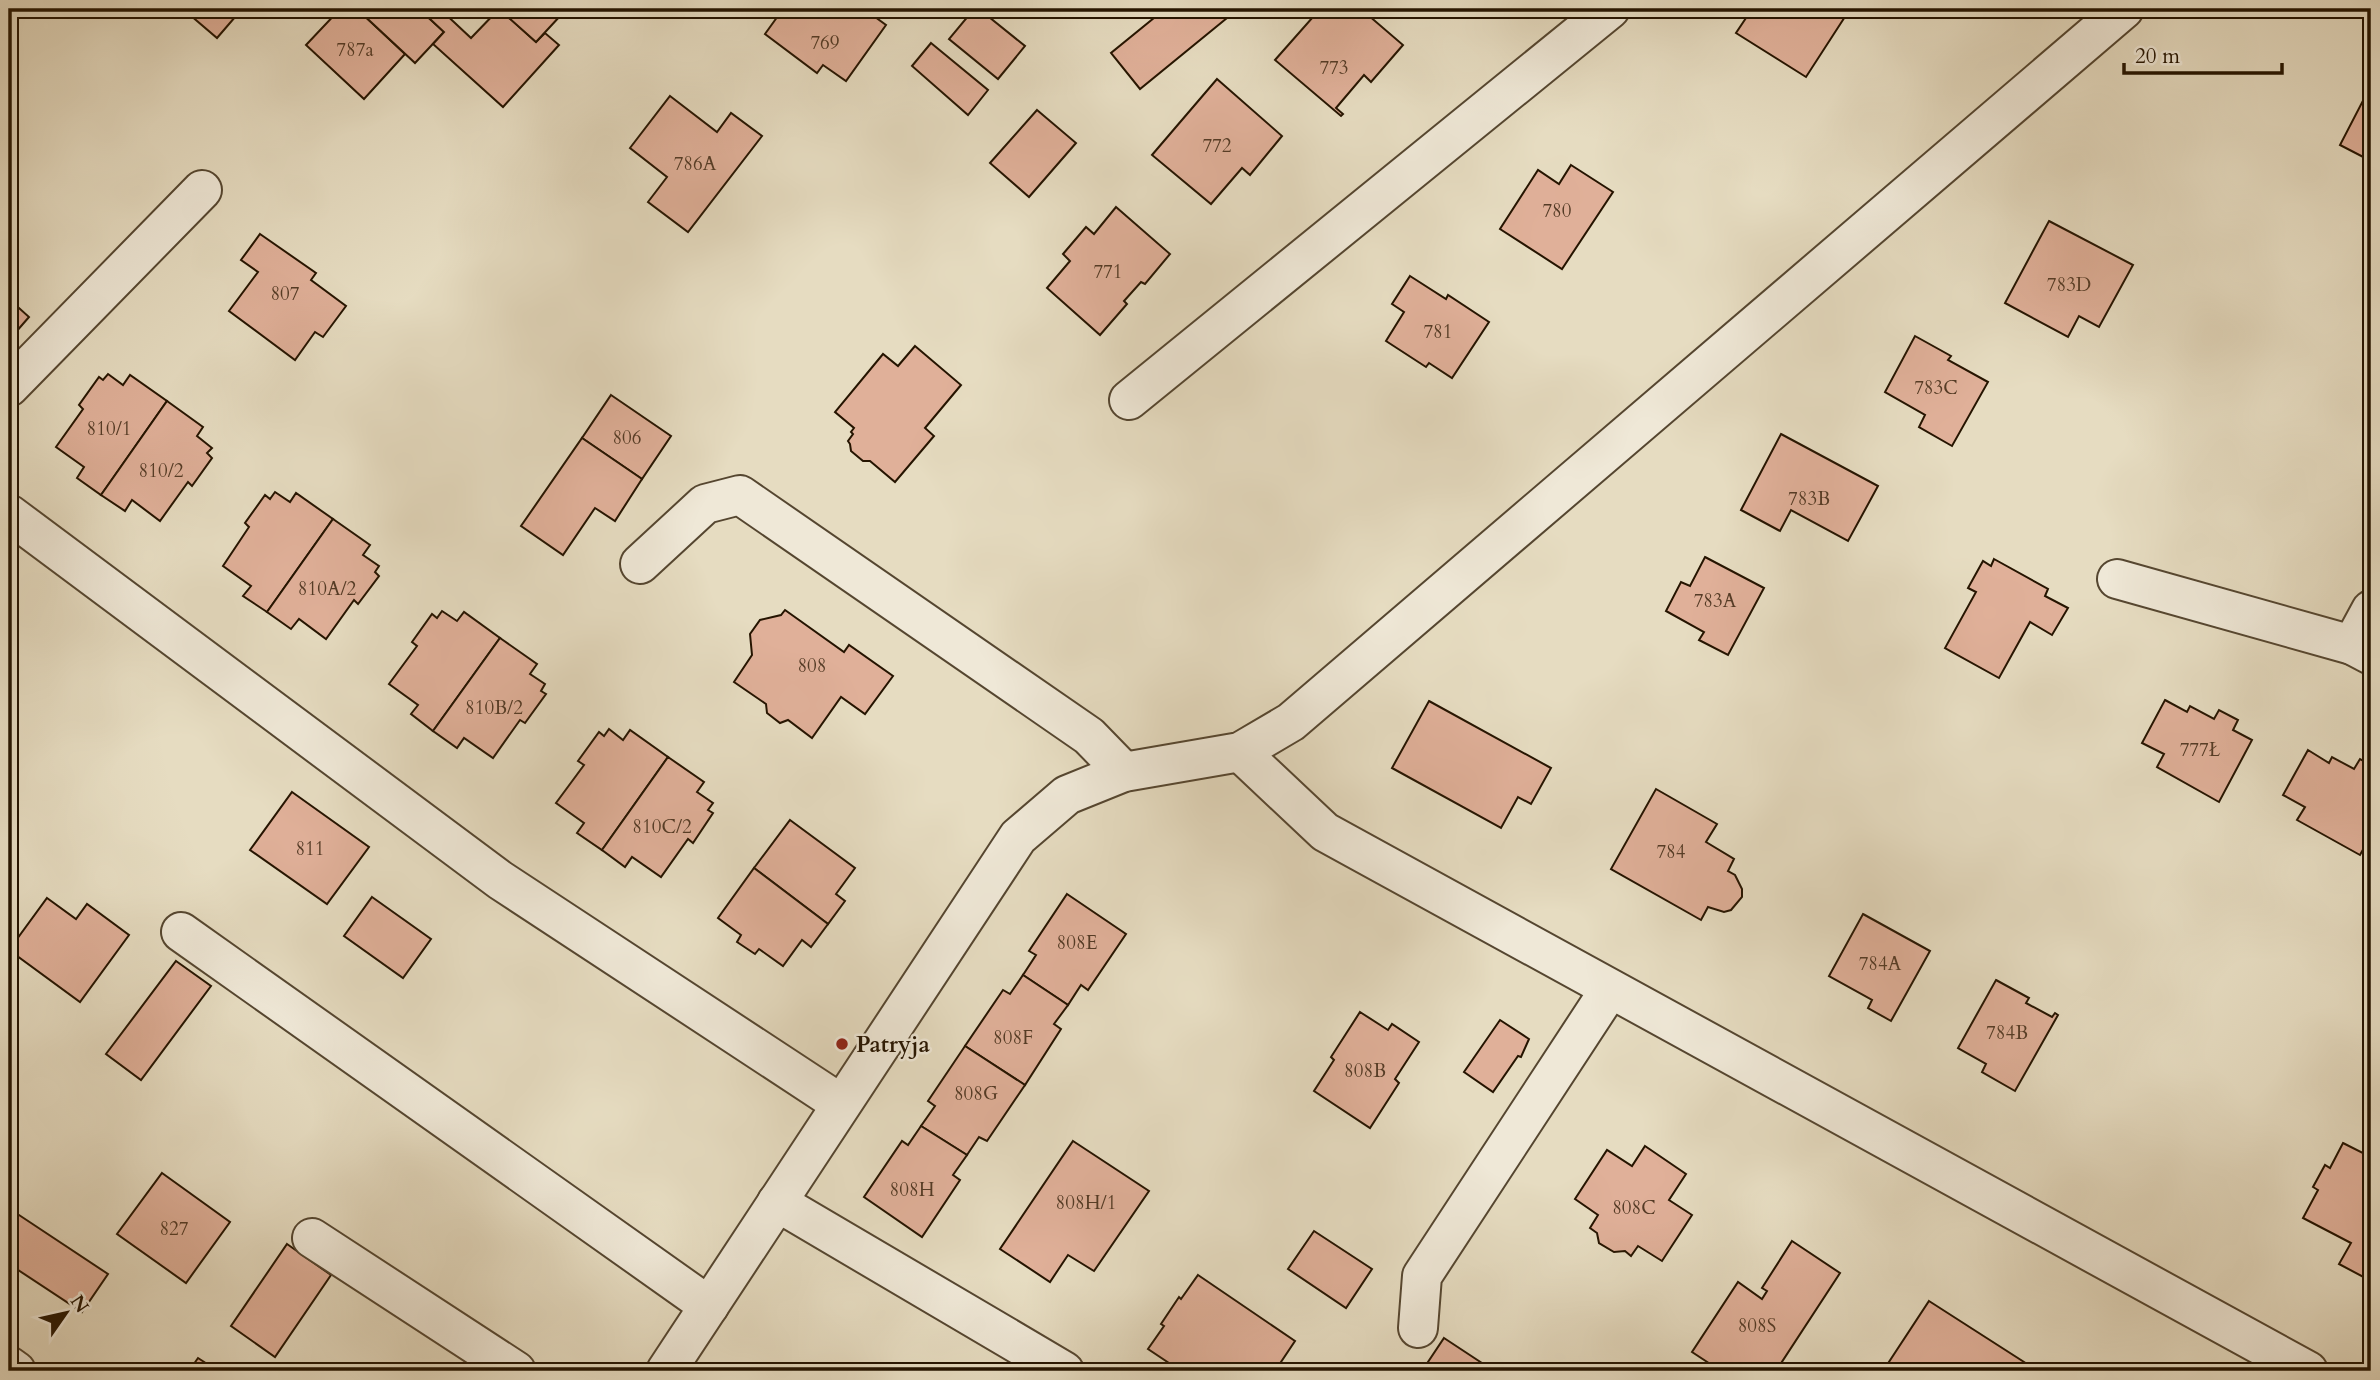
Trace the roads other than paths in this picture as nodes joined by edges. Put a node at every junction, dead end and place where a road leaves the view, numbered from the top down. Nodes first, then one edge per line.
1 (1610, 9) edge
2 (2124, 9) edge
3 (202, 190) dead end
4 (9, 387) edge
5 (1129, 400) dead end
6 (9, 514) edge
7 (640, 565) dead end
8 (2118, 579) dead end
9 (2371, 610) edge
10 (2362, 650) edge
11 (1240, 752) junction
12 (1124, 772) junction
13 (181, 932) dead end
14 (1610, 989) junction
15 (841, 1104) junction
16 (777, 1202) junction
17 (312, 1238) dead end
18 (709, 1306) junction
19 (1418, 1328) dead end
20 (9, 1366) edge
21 (16, 1371) edge
22 (516, 1371) edge
23 (666, 1371) edge
24 (1064, 1371) edge
25 (2308, 1371) edge

1 - 5 street
2 - 11 street
3 - 4 street
6 - 15 street
7 - 12 street
8 - 10 street
9 - 10 street
11 - 12 street
11 - 14 street
12 - 15 street
13 - 18 street
14 - 19 street
14 - 25 street
15 - 16 street
16 - 18 street
16 - 24 street
17 - 22 street
18 - 23 street
20 - 21 street

